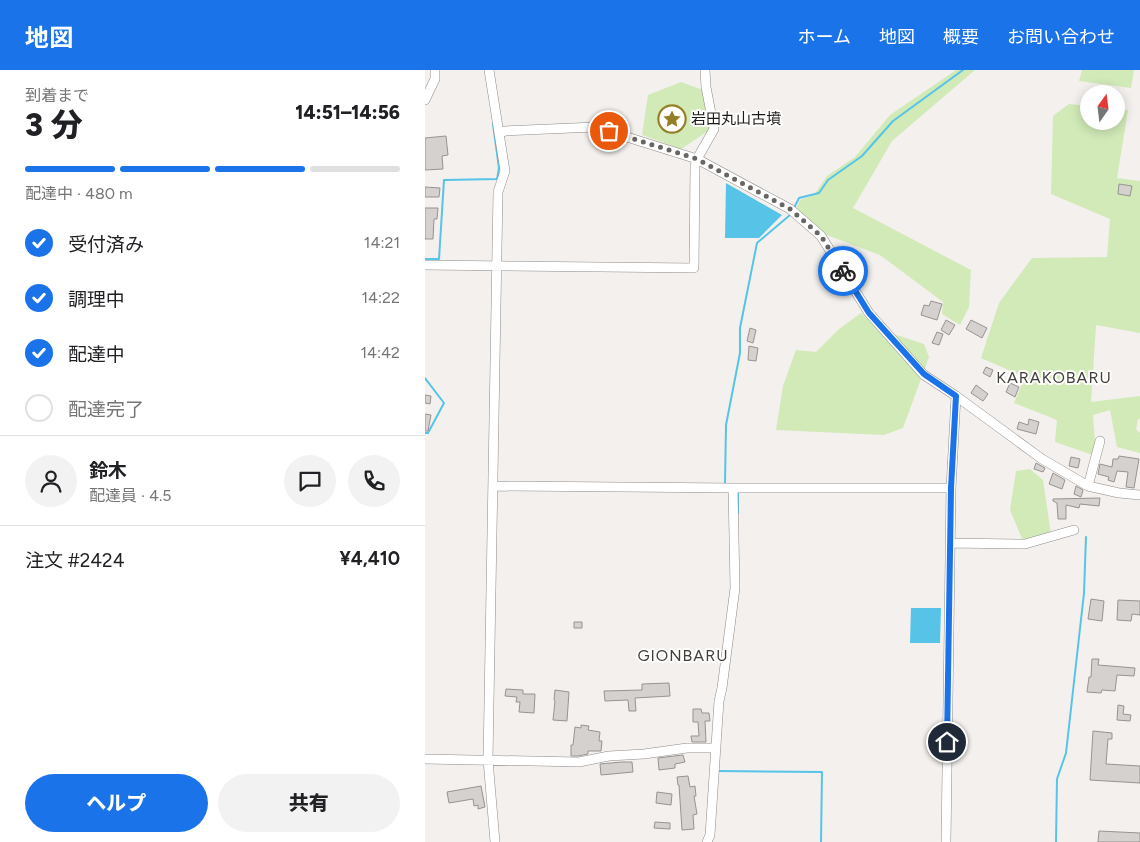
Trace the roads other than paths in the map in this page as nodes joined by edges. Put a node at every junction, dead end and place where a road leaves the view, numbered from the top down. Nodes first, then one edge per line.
1 (442, 70) edge
2 (489, 70) edge
3 (705, 70) edge
4 (435, 75) edge
5 (425, 100) edge
6 (500, 134) junction
7 (697, 159) junction
8 (425, 265) edge
9 (497, 266) junction
10 (956, 396) junction
11 (1099, 441) dead end
12 (494, 486) junction
13 (1088, 486) junction
14 (733, 488) junction
15 (951, 488) junction
16 (1140, 495) edge
17 (1074, 530) dead end
18 (950, 543) junction
19 (715, 748) junction
20 (425, 758) edge
21 (488, 760) junction
22 (495, 842) edge
23 (707, 842) edge
24 (946, 842) edge

1 - 4 street
2 - 6 street
3 - 7 street
4 - 5 street
6 - 7 street
6 - 9 street
7 - 9 street
7 - 10 street
8 - 9 street
9 - 12 street
10 - 13 street
10 - 15 street
11 - 13 street
12 - 14 street
12 - 21 street
13 - 16 street
14 - 15 street
14 - 19 street
15 - 18 street
17 - 18 street
18 - 24 street
19 - 21 street
19 - 23 street
20 - 21 street
21 - 22 street

